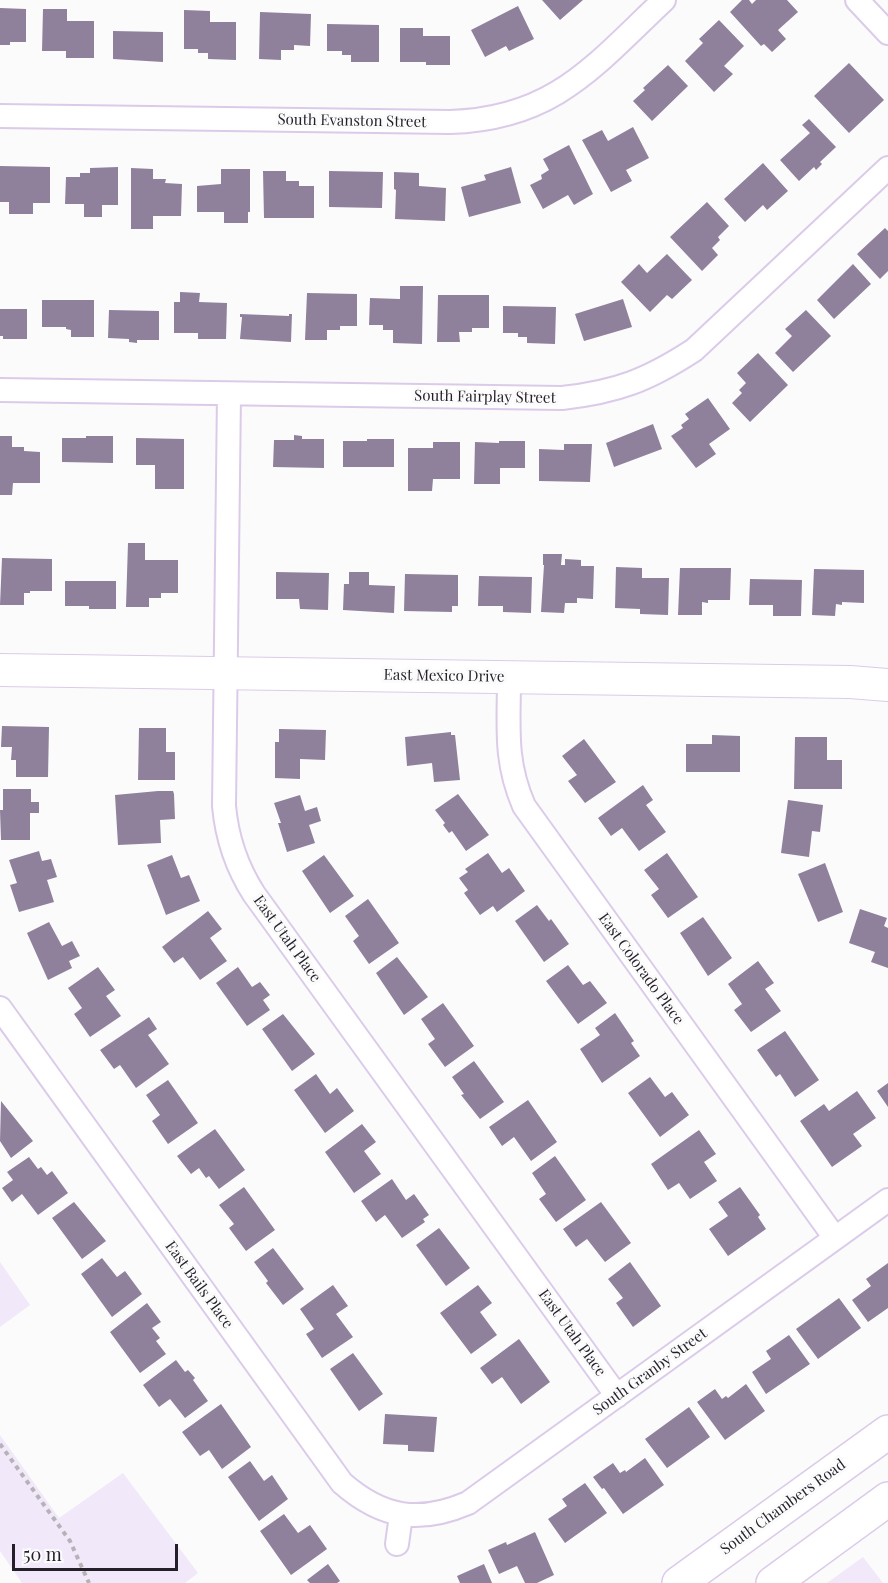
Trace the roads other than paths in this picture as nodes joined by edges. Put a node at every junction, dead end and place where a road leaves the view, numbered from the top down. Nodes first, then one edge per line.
1 (664, 0) edge
2 (857, 0) edge
3 (888, 33) edge
4 (0, 116) edge
5 (888, 168) edge
6 (0, 390) edge
7 (229, 394) junction
8 (0, 670) edge
9 (225, 673) junction
10 (509, 677) junction
11 (888, 685) edge
12 (0, 1008) edge
13 (888, 1200) edge
14 (835, 1238) junction
15 (617, 1396) junction
16 (888, 1432) edge
17 (888, 1499) edge
18 (401, 1515) junction
19 (397, 1544) dead end
20 (679, 1583) edge
21 (772, 1583) edge

1 - 4 street, South Evanston Street
2 - 3 street
5 - 7 street, South Fairplay Street
6 - 7 street, South Fairplay Street
7 - 9 street, East Utah Place
8 - 9 street, East Mexico Drive
9 - 10 street, East Mexico Drive
9 - 15 street, East Utah Place
10 - 11 street, East Mexico Drive
10 - 14 street, East Colorado Place
12 - 18 street, East Bails Place
13 - 14 street, South Granby Street
14 - 15 street, South Granby Street
15 - 18 street, South Granby Street
16 - 20 main road, South Chambers Road
17 - 21 main road
18 - 19 street

